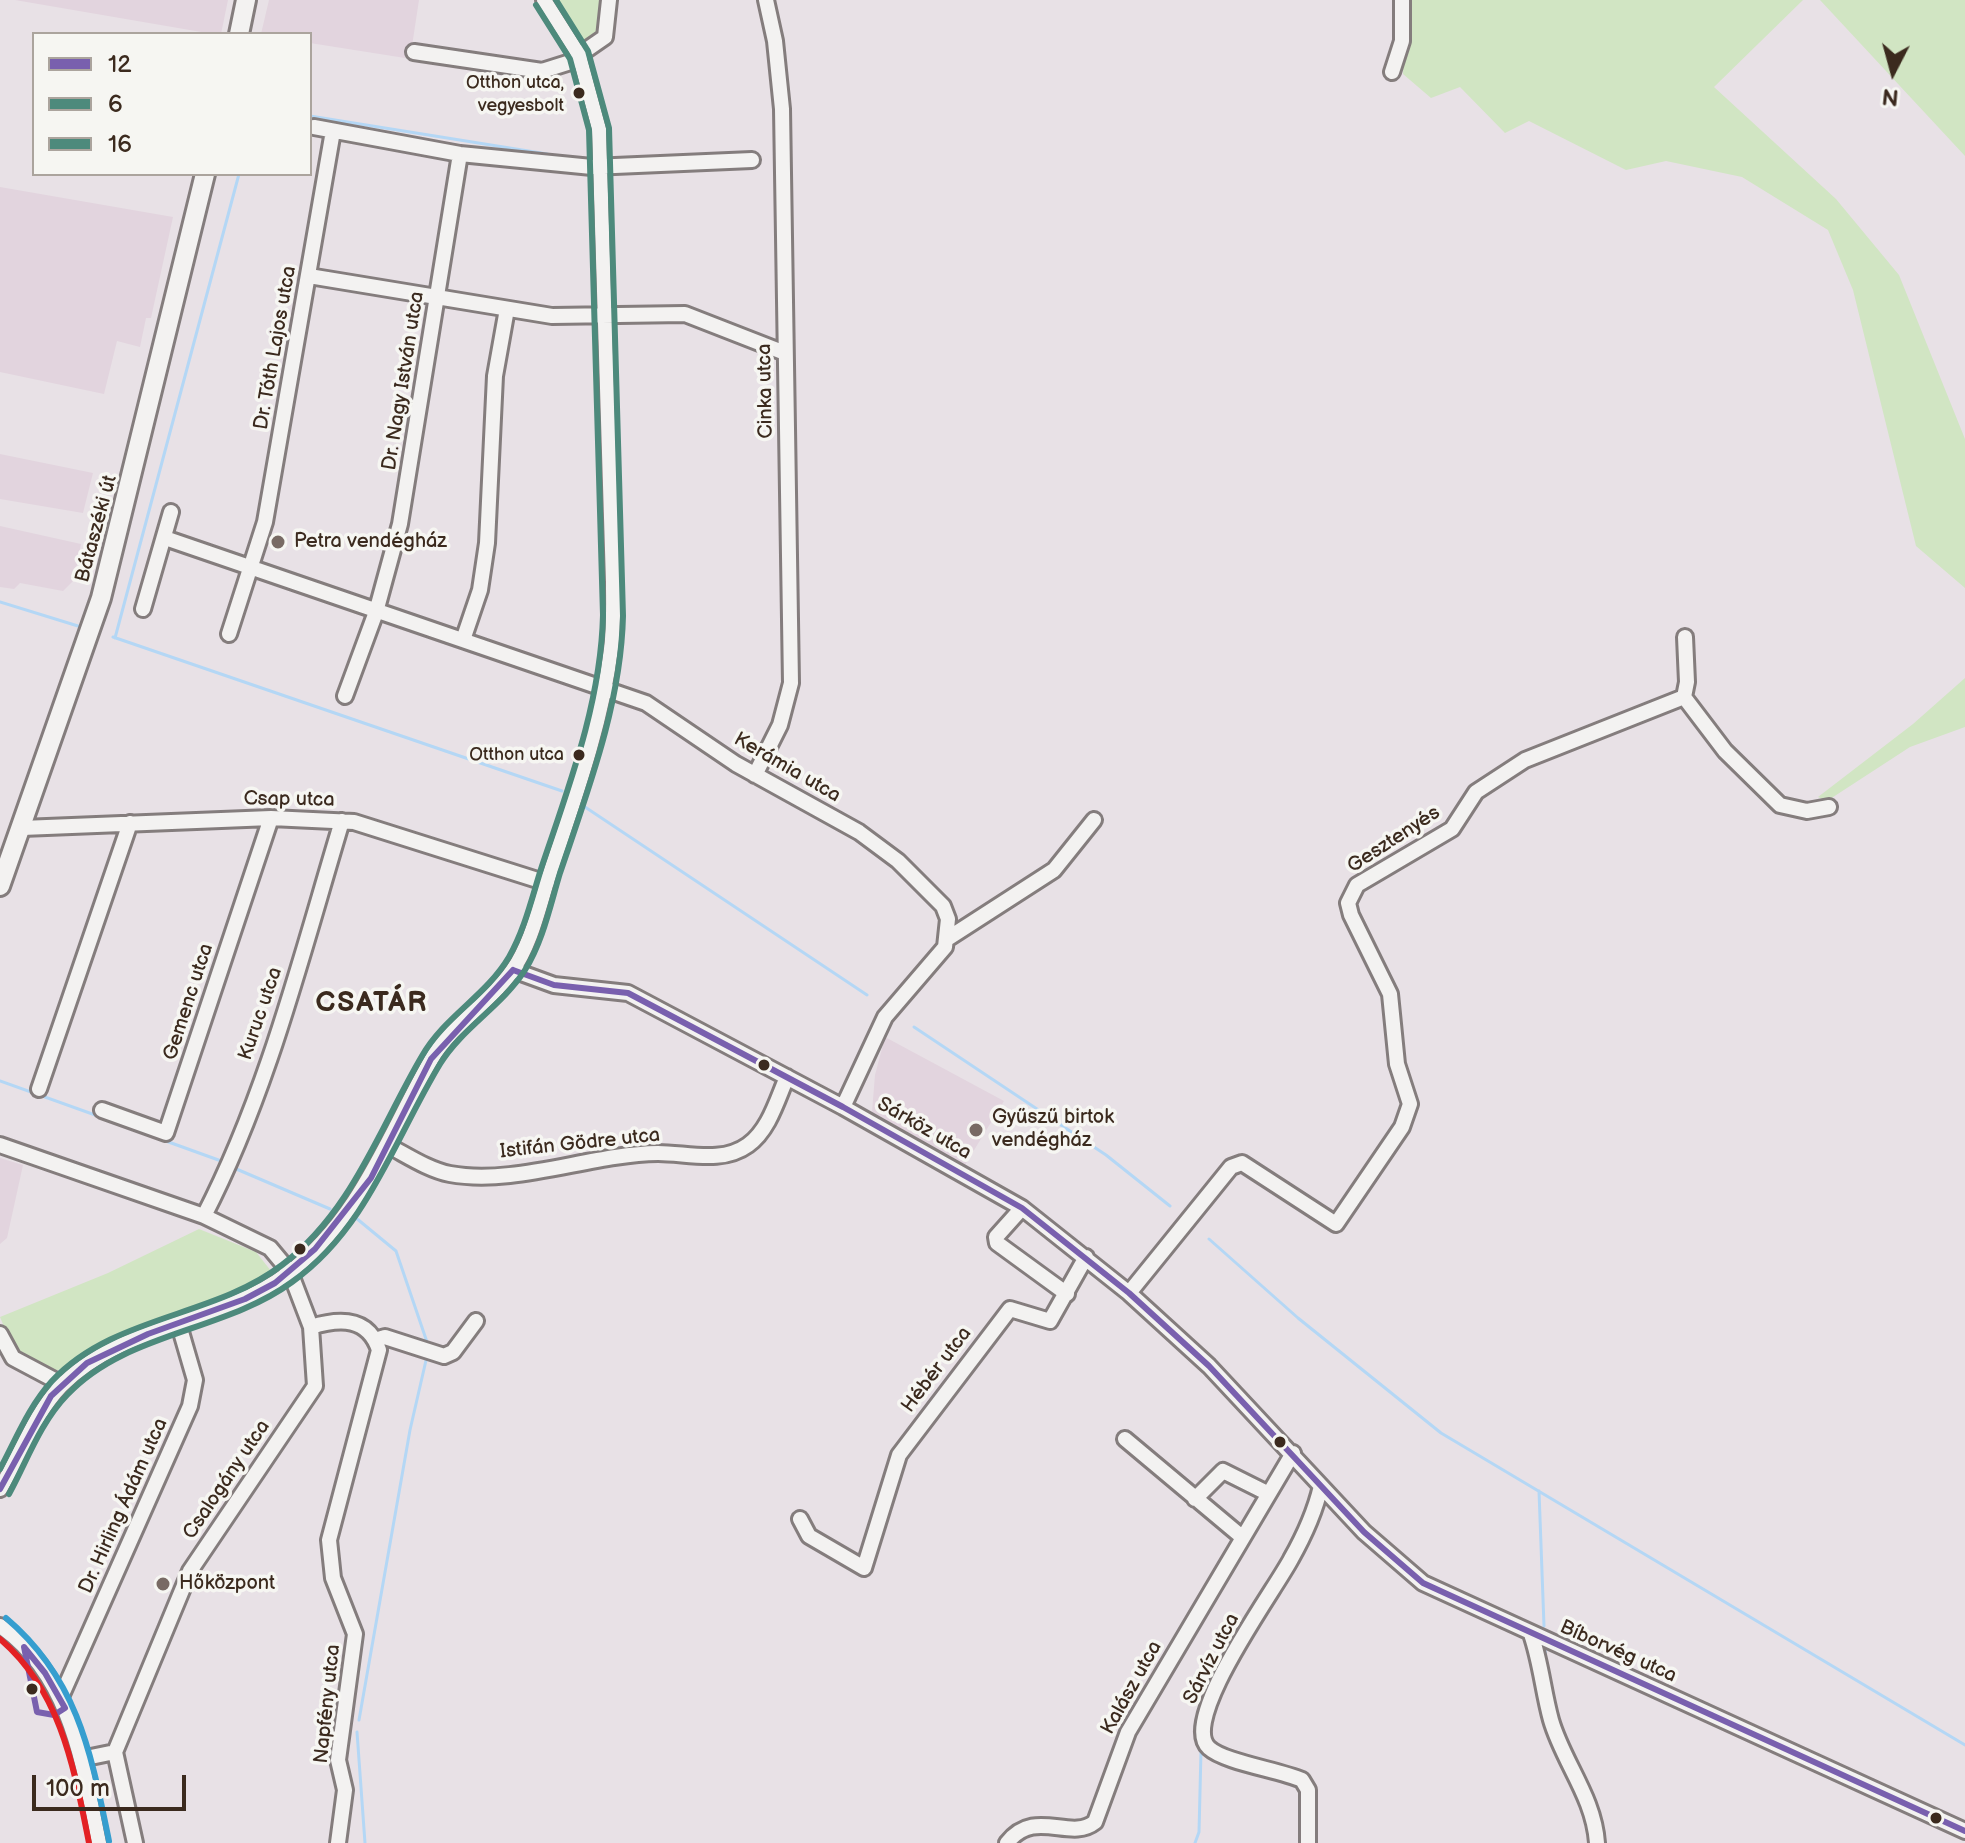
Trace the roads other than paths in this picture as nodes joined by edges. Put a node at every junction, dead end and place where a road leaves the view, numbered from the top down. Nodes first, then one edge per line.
1 (246, 0) edge
2 (544, 0) edge
3 (609, 0) edge
4 (766, 0) edge
5 (1402, 0) edge
6 (239, 32) edge
7 (414, 52) dead end
8 (580, 57) junction
9 (1392, 72) dead end
10 (314, 127) dead end
11 (333, 131) junction
12 (460, 154) junction
13 (752, 160) dead end
14 (602, 168) junction
15 (205, 176) edge
16 (309, 276) junction
17 (437, 298) junction
18 (507, 309) junction
19 (605, 317) junction
20 (785, 353) junction
21 (171, 512) dead end
22 (165, 538) junction
23 (251, 570) junction
24 (143, 609) dead end
25 (376, 612) junction
26 (229, 634) dead end
27 (1685, 637) dead end
28 (463, 640) junction
29 (604, 689) junction
30 (345, 696) dead end
31 (1684, 697) junction
32 (755, 775) junction
33 (1829, 807) dead end
34 (271, 818) junction
35 (1094, 820) dead end
36 (342, 821) junction
37 (130, 823) junction
38 (22, 828) junction
39 (547, 883) junction
40 (0, 886) edge
41 (947, 939) junction
42 (513, 970) junction
43 (787, 1077) junction
44 (39, 1089) dead end
45 (843, 1107) junction
46 (102, 1110) dead end
47 (0, 1145) edge
48 (389, 1146) junction
49 (1022, 1208) junction
50 (204, 1216) junction
51 (1086, 1257) junction
52 (290, 1272) junction
53 (1129, 1293) junction
54 (1067, 1294) junction
55 (476, 1321) dead end
56 (179, 1325) junction
57 (311, 1327) junction
58 (0, 1334) edge
59 (375, 1340) junction
60 (62, 1384) junction
61 (1125, 1439) dead end
62 (1293, 1453) junction
63 (2, 1480) edge
64 (1321, 1486) junction
65 (1267, 1493) junction
66 (1195, 1499) junction
67 (800, 1519) dead end
68 (1242, 1537) junction
69 (0, 1626) edge
70 (1531, 1634) junction
71 (60, 1699) junction
72 (115, 1752) junction
73 (81, 1759) junction
74 (1965, 1831) edge
75 (99, 1843) edge
76 (135, 1843) edge
77 (338, 1843) edge
78 (1007, 1843) edge
79 (1308, 1843) edge
80 (1597, 1843) edge

1 - 6 main road
2 - 8 street
3 - 8 street
4 - 20 street, Cinka utca
5 - 9 street
7 - 8 street
8 - 14 street
10 - 11 street
11 - 12 street
11 - 16 street, Dr. Tóth Lajos utca
12 - 14 street
12 - 17 street, Dr. Nagy István utca
13 - 14 street
14 - 19 street
15 - 38 main road, Bátaszéki út
16 - 17 street
16 - 23 street, Dr. Tóth Lajos utca
17 - 18 street
17 - 25 street, Dr. Nagy István utca
18 - 19 street
18 - 28 street
19 - 20 street
19 - 29 street
20 - 32 street, Cinka utca
21 - 22 street
22 - 23 street, Kerámia utca
22 - 24 street
23 - 25 street, Kerámia utca
23 - 26 street
25 - 28 street, Kerámia utca
25 - 30 street
27 - 31 street
28 - 29 street, Kerámia utca
29 - 32 street, Kerámia utca
29 - 39 street
31 - 33 street
31 - 53 street, Gesztenyés
32 - 41 street, Kerámia utca
34 - 36 street, Csap utca
34 - 37 street, Csap utca
34 - 46 street, Gemenc utca
35 - 41 street
36 - 39 street, Csap utca
36 - 50 street, Kuruc utca
37 - 38 street, Csap utca
37 - 44 street
38 - 40 main road, Bátaszéki út
39 - 42 street
41 - 45 street
42 - 43 street, Sárköz utca
42 - 48 street
43 - 45 street, Sárköz utca
43 - 48 street, Istifán Gödre utca
45 - 49 street, Sárköz utca
47 - 50 street
48 - 52 street
49 - 51 street, Sárköz utca
49 - 54 street
50 - 52 street
51 - 53 street, Sárköz utca
51 - 54 street, Hébér utca
52 - 56 street
52 - 57 street, Csalogány utca
53 - 62 street, Sárköz utca
54 - 67 street, Hébér utca
55 - 59 street
56 - 60 street
56 - 71 street, Dr. Hirling Ádám utca
57 - 59 street
57 - 72 street, Csalogány utca
58 - 60 street
59 - 77 street, Napfény utca
60 - 63 street
61 - 66 street
62 - 64 street, Bíborvég utca
62 - 65 street, Kalász utca
64 - 70 street, Bíborvég utca
64 - 79 street, Sárvíz utca
65 - 66 street
65 - 68 street, Kalász utca
66 - 68 street
68 - 78 street, Kalász utca
69 - 71 street
70 - 74 street, Bíborvég utca
70 - 80 street
71 - 73 street
72 - 73 street
72 - 76 street
73 - 75 street

